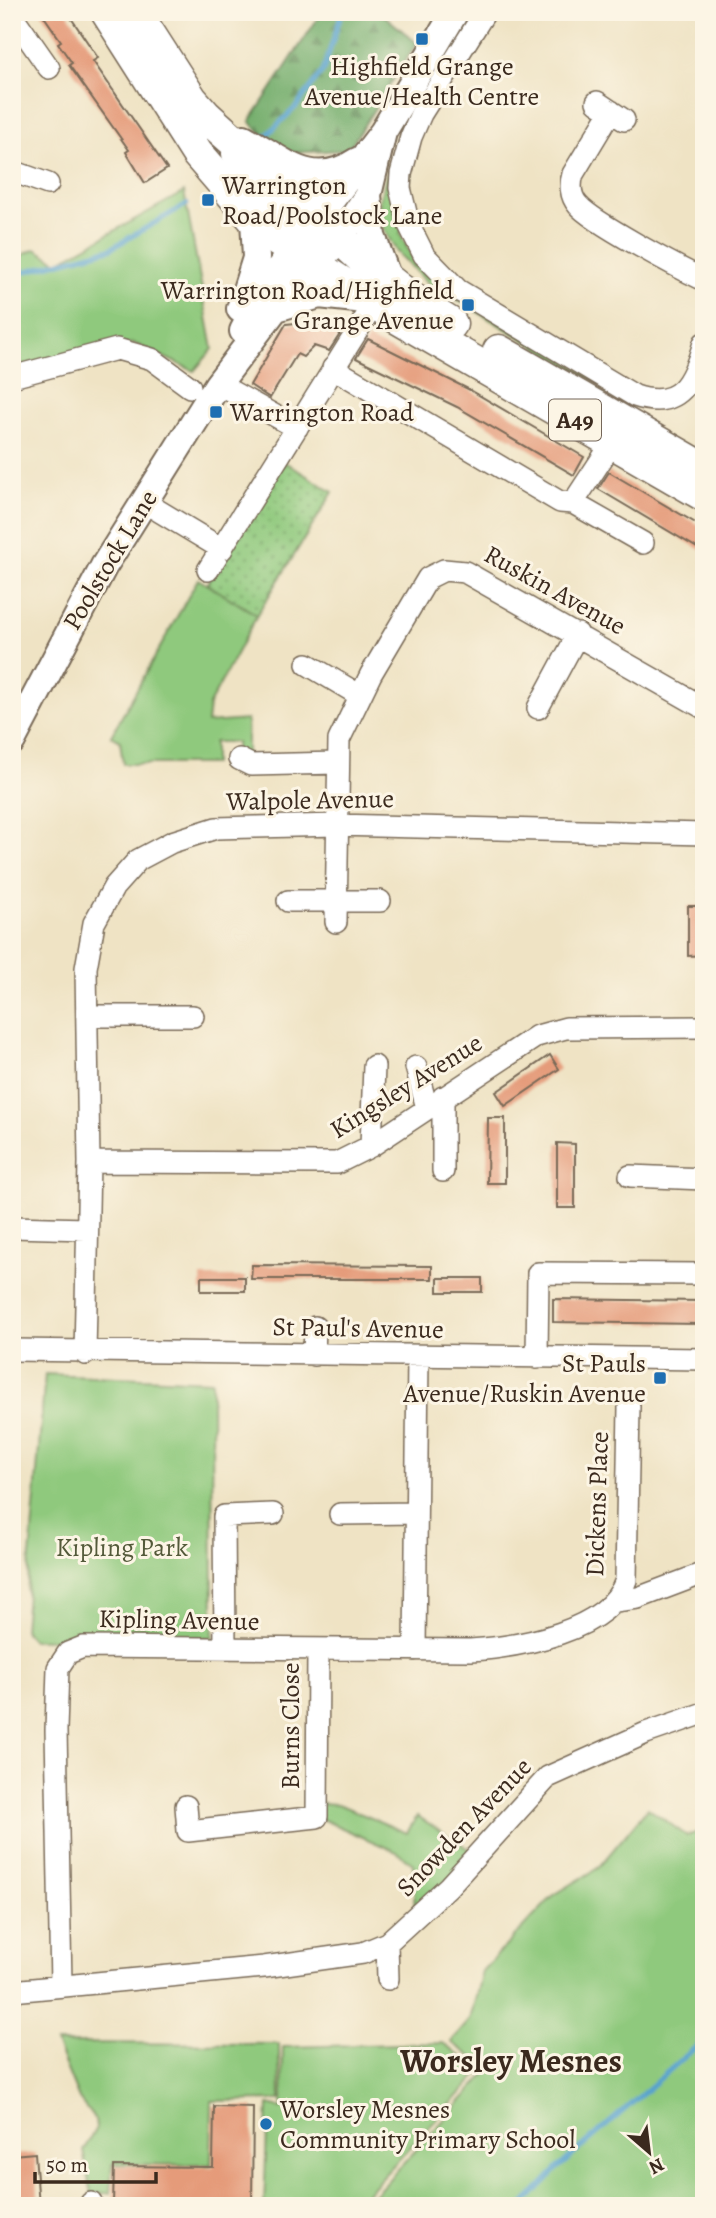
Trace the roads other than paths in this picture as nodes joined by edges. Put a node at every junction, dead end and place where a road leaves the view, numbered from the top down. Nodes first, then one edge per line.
1 (107, 12) edge
2 (135, 12) edge
3 (455, 12) edge
4 (485, 12) edge
5 (12, 15) edge
6 (49, 68) dead end
7 (611, 111) dead end
8 (206, 116) junction
9 (383, 132) junction
10 (364, 157) junction
11 (12, 171) edge
12 (48, 184) dead end
13 (368, 195) junction
14 (254, 219) junction
15 (339, 239) junction
16 (308, 241) junction
17 (704, 280) edge
18 (378, 296) junction
19 (275, 309) junction
20 (704, 343) edge
21 (332, 368) junction
22 (224, 375) junction
23 (12, 377) edge
24 (190, 387) dead end
25 (297, 428) junction
26 (613, 442) junction
27 (704, 469) edge
28 (704, 495) edge
29 (144, 502) junction
30 (573, 503) junction
31 (643, 543) dead end
32 (222, 550) junction
33 (208, 570) dead end
34 (578, 634) junction
35 (307, 664) dead end
36 (359, 695) junction
37 (538, 708) dead end
38 (704, 708) edge
39 (16, 726) edge
40 (239, 760) dead end
41 (337, 763) junction
42 (336, 825) junction
43 (704, 834) edge
44 (288, 901) dead end
45 (380, 901) dead end
46 (336, 912) junction
47 (87, 1016) junction
48 (193, 1016) dead end
49 (704, 1027) edge
50 (374, 1066) dead end
51 (416, 1067) dead end
52 (435, 1103) junction
53 (370, 1146) junction
54 (89, 1162) junction
55 (443, 1171) dead end
56 (630, 1176) dead end
57 (704, 1179) edge
58 (12, 1227) edge
59 (86, 1229) junction
60 (704, 1274) edge
61 (315, 1327) dead end
62 (12, 1350) edge
63 (85, 1354) junction
64 (314, 1355) junction
65 (418, 1356) junction
66 (537, 1358) junction
67 (704, 1359) edge
68 (629, 1406) dead end
69 (416, 1513) junction
70 (273, 1514) dead end
71 (340, 1514) dead end
72 (704, 1573) edge
73 (615, 1601) junction
74 (225, 1648) junction
75 (318, 1649) junction
76 (415, 1650) junction
77 (704, 1713) edge
78 (186, 1806) dead end
79 (387, 1942) junction
80 (388, 1979) dead end
81 (61, 1984) junction
82 (12, 1991) edge

1 - 14 highway, A49
2 - 8 highway, A49
3 - 9 main road
4 - 20 street
5 - 6 street
7 - 17 street
8 - 10 main road
8 - 16 highway, A49
9 - 10 main road
9 - 13 main road
10 - 16 main road
11 - 12 street
13 - 15 main road
13 - 18 main road
14 - 16 highway, A49
14 - 22 main road
15 - 16 highway, A49
15 - 18 highway, A49
16 - 18 highway, A49
16 - 19 main road, Poolstock Lane
16 - 22 main road, Poolstock Lane
18 - 19 main road
18 - 21 street
18 - 26 highway, A49
18 - 27 highway, A49
19 - 22 main road, Poolstock Lane
21 - 25 street
21 - 30 street
22 - 25 street
22 - 29 main road, Poolstock Lane
23 - 24 street
25 - 32 street
26 - 28 highway, A49
26 - 30 street
29 - 32 street
29 - 39 main road, Poolstock Lane
30 - 31 street
32 - 33 street
34 - 36 street, Ruskin Avenue
34 - 37 street
34 - 38 street, Ruskin Avenue
35 - 36 street
36 - 41 street, Ruskin Avenue
40 - 41 street
41 - 42 street, Ruskin Avenue
42 - 43 street, Walpole Avenue
42 - 46 street, Ruskin Avenue
42 - 47 street, Walpole Avenue
44 - 46 street
45 - 46 street
47 - 48 street
47 - 54 street, Walpole Avenue
49 - 52 street, Kingsley Avenue
50 - 53 street
51 - 52 street
52 - 53 street, Kingsley Avenue
52 - 55 street
53 - 54 street, Kingsley Avenue
54 - 59 street, Walpole Avenue
56 - 57 street
58 - 59 street
59 - 63 street, Walpole Avenue
60 - 66 street
61 - 64 street
62 - 63 street, St Paul's Avenue
63 - 64 street, St Paul's Avenue
64 - 65 street, St Paul's Avenue
65 - 66 street, St Paul's Avenue
65 - 69 street
66 - 67 street, St Paul's Avenue
68 - 73 street, Dickens Place
69 - 71 street
69 - 76 street
70 - 74 street
72 - 73 street
73 - 76 street, Dickens Place
74 - 75 street, Kipling Avenue
74 - 81 street, Kipling Avenue
75 - 76 street, Kipling Avenue
75 - 78 street, Burns Close
77 - 79 street, Snowden Avenue
79 - 80 street
79 - 81 street, Snowden Avenue
81 - 82 street, Snowden Avenue

